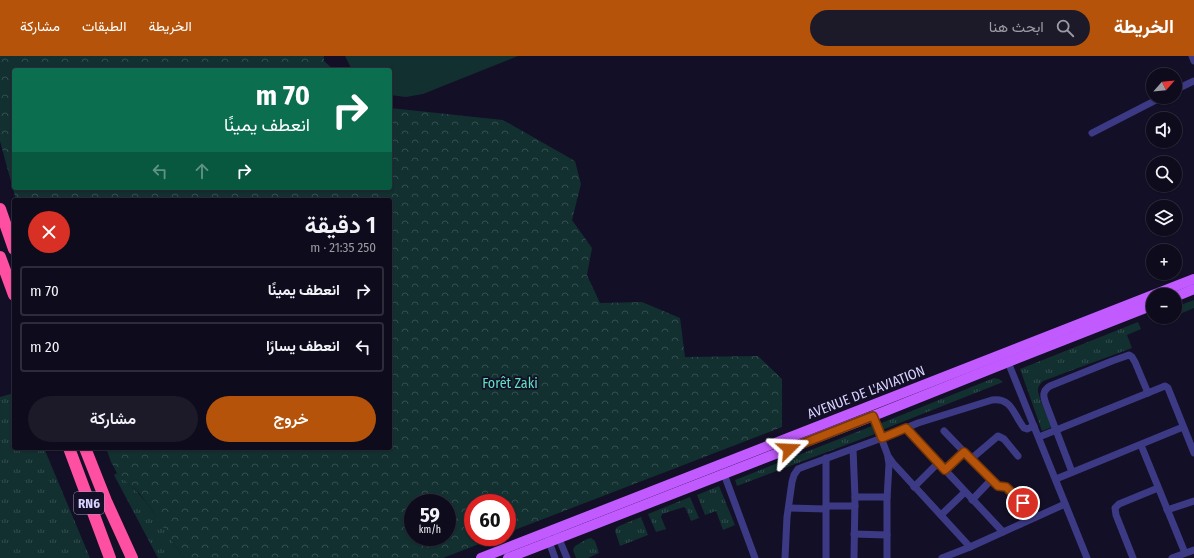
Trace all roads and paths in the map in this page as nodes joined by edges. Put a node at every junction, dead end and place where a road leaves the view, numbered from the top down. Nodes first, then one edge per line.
1 (1192, 56) edge
2 (1194, 61) edge
3 (1194, 81) edge
4 (1182, 87) edge
5 (1148, 104) edge
6 (1092, 133) dead end
7 (0, 209) edge
8 (12, 243) edge
9 (0, 257) edge
10 (1194, 279) edge
11 (1194, 289) edge
12 (12, 290) edge
13 (1182, 294) edge
14 (1146, 308) edge
15 (1008, 362) junction
16 (1148, 393) junction
17 (873, 416) junction
18 (1034, 426) junction
19 (1183, 427) junction
20 (906, 428) junction
21 (1056, 430) junction
22 (944, 431) dead end
23 (1039, 437) junction
24 (882, 438) junction
25 (1141, 445) junction
26 (853, 449) junction
27 (70, 450) edge
28 (86, 450) edge
29 (964, 452) junction
30 (1194, 454) edge
31 (888, 456) junction
32 (1018, 456) dead end
33 (826, 458) junction
34 (971, 459) junction
35 (938, 463) junction
36 (945, 470) junction
37 (1072, 472) junction
38 (724, 474) junction
39 (1056, 479) junction
40 (991, 480) junction
41 (914, 487) junction
42 (1158, 488) junction
43 (965, 492) junction
44 (855, 497) junction
45 (887, 497) junction
46 (972, 500) junction
47 (1194, 500) edge
48 (1023, 503) dead end
49 (1065, 504) junction
50 (855, 506) junction
51 (789, 508) junction
52 (826, 508) junction
53 (1168, 510) junction
54 (941, 515) junction
55 (1003, 532) junction
56 (557, 534) junction
57 (854, 534) junction
58 (886, 535) junction
59 (122, 537) junction
60 (548, 538) junction
61 (970, 546) junction
62 (1194, 550) edge
63 (1185, 553) junction
64 (110, 558) edge
65 (132, 558) edge
66 (136, 558) edge
67 (481, 558) edge
68 (508, 558) edge
69 (555, 558) edge
70 (567, 558) edge
71 (755, 558) edge
72 (785, 558) edge
73 (826, 558) edge
74 (854, 558) edge
75 (887, 558) edge
76 (942, 558) edge
77 (1087, 558) edge
78 (1133, 558) edge
79 (1172, 558) edge

1 - 2 street
3 - 4 street
5 - 6 street
7 - 8 highway
9 - 12 highway
10 - 56 main road, AVENUE DE L'AVIATION
11 - 13 main road
14 - 15 main road, AVENUE DE L'AVIATION
15 - 17 main road, AVENUE DE L'AVIATION
15 - 18 street
16 - 19 street
16 - 21 street
16 - 21 street
17 - 24 street
17 - 38 main road, AVENUE DE L'AVIATION
18 - 20 street
18 - 23 street
19 - 25 street
19 - 30 street
20 - 24 street
20 - 35 street
21 - 23 street
21 - 37 street
22 - 29 street
23 - 39 street
24 - 26 street
24 - 31 street
25 - 37 street
25 - 42 street
26 - 33 street
26 - 44 street
27 - 64 highway, RN6
28 - 59 highway, RN6
29 - 34 street
29 - 36 street
31 - 41 street
31 - 45 street
32 - 34 street
33 - 51 street
33 - 52 street
34 - 40 street
35 - 36 street
35 - 41 street
36 - 43 street
37 - 39 street
38 - 56 main road, AVENUE DE L'AVIATION
38 - 71 street
39 - 49 street
40 - 46 street
40 - 48 street
41 - 54 street
42 - 53 street
42 - 78 street
43 - 46 street
43 - 54 street
44 - 45 street
44 - 50 street
45 - 58 street
46 - 55 street
47 - 53 street
49 - 55 street
49 - 77 street
50 - 52 street
50 - 57 street
51 - 52 street
51 - 72 street
52 - 73 street
53 - 63 street
54 - 61 street
55 - 61 street
56 - 60 main road, AVENUE DE L'AVIATION
56 - 70 street
57 - 58 street
57 - 74 street
58 - 75 street
59 - 65 highway, RN6
59 - 66 highway
60 - 67 main road, AVENUE DE L'AVIATION
60 - 68 main road, AVENUE DE L'AVIATION
60 - 69 street
61 - 76 street
62 - 63 street
63 - 79 street

